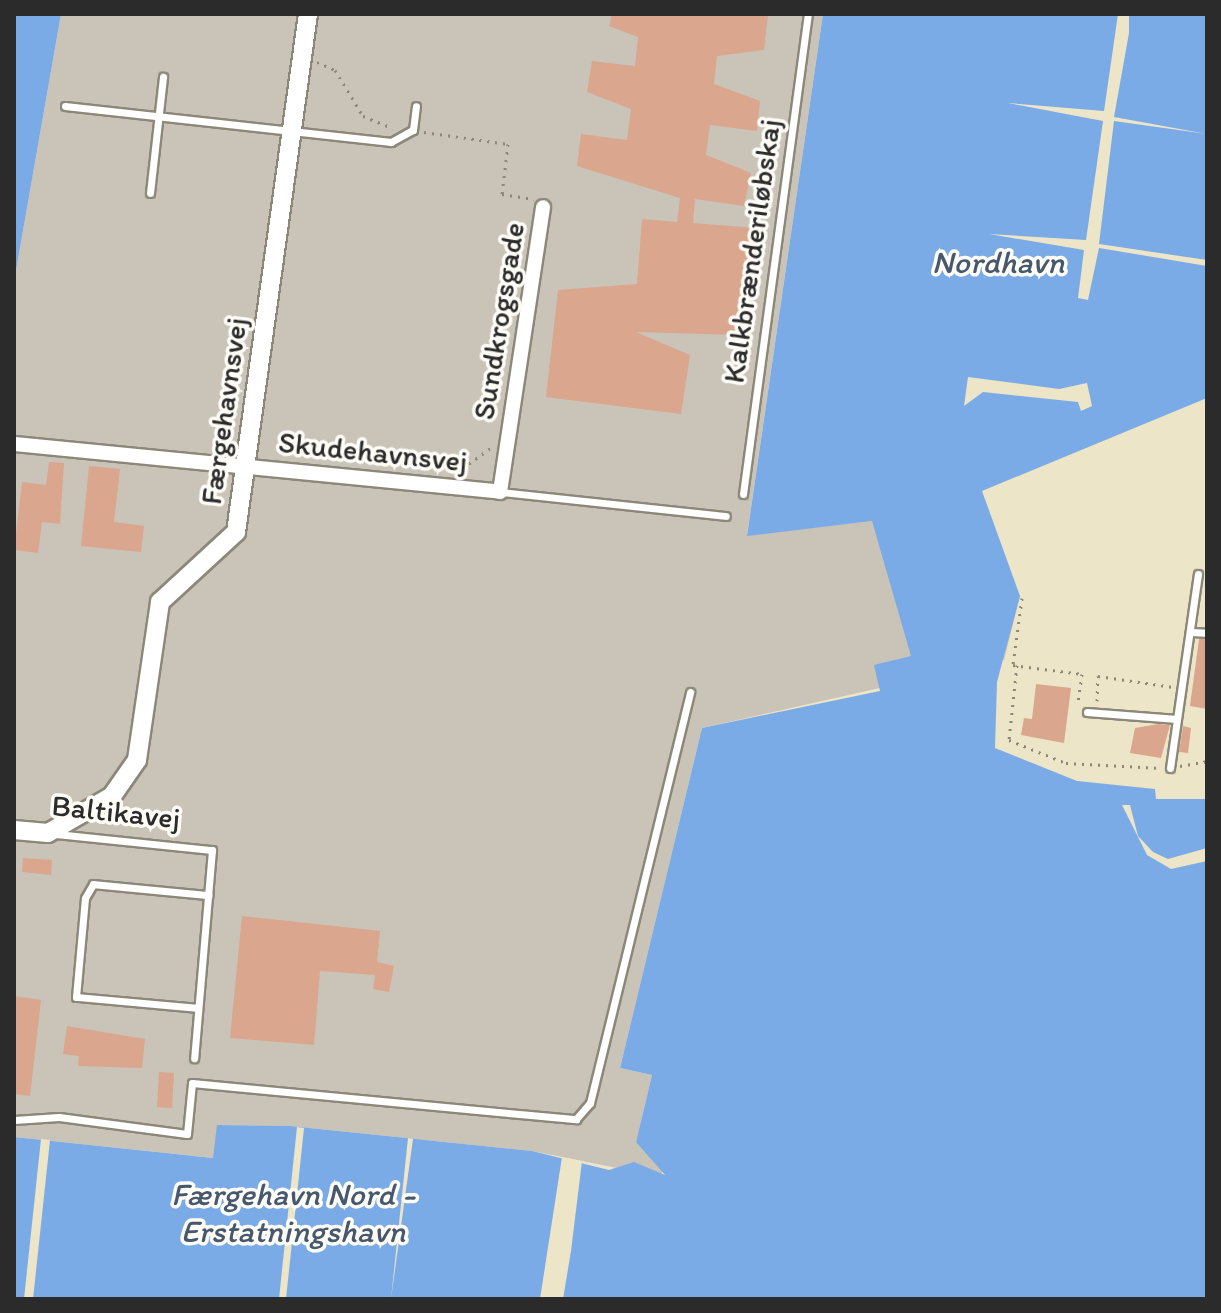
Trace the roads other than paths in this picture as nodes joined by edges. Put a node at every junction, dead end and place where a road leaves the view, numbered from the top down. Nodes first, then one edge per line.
1 (308, 14) edge
2 (808, 14) edge
3 (163, 77) dead end
4 (65, 106) dead end
5 (416, 106) dead end
6 (159, 115) junction
7 (291, 129) junction
8 (150, 193) dead end
9 (543, 207) road end
10 (14, 446) edge
11 (245, 465) junction
12 (500, 492) junction
13 (743, 494) dead end
14 (726, 516) dead end
15 (1198, 574) dead end
16 (1190, 632) junction
17 (1207, 633) edge
18 (690, 692) dead end
19 (1087, 712) road end
20 (1177, 719) junction
21 (1170, 768) road end
22 (14, 830) edge
23 (48, 833) junction
24 (208, 895) junction
25 (198, 1008) junction
26 (194, 1058) dead end
27 (14, 1120) edge

1 - 7 street, Færgehavnsvej
2 - 13 lane, Kalkbrænderiløbskaj
3 - 6 lane
4 - 6 lane
5 - 7 lane
6 - 7 lane
6 - 8 lane
7 - 11 street, Færgehavnsvej
9 - 12 street, Sundkrogsgade
10 - 11 street, Skudehavnsvej
11 - 12 street, Skudehavnsvej
11 - 23 street, Færgehavnsvej
12 - 14 lane, Skudehavnsvej
15 - 16 lane
16 - 17 lane
16 - 20 lane
18 - 27 lane
19 - 20 lane
20 - 21 lane
22 - 23 street, Baltikavej
23 - 24 lane, Baltikavej
24 - 25 lane
24 - 25 lane
25 - 26 lane

